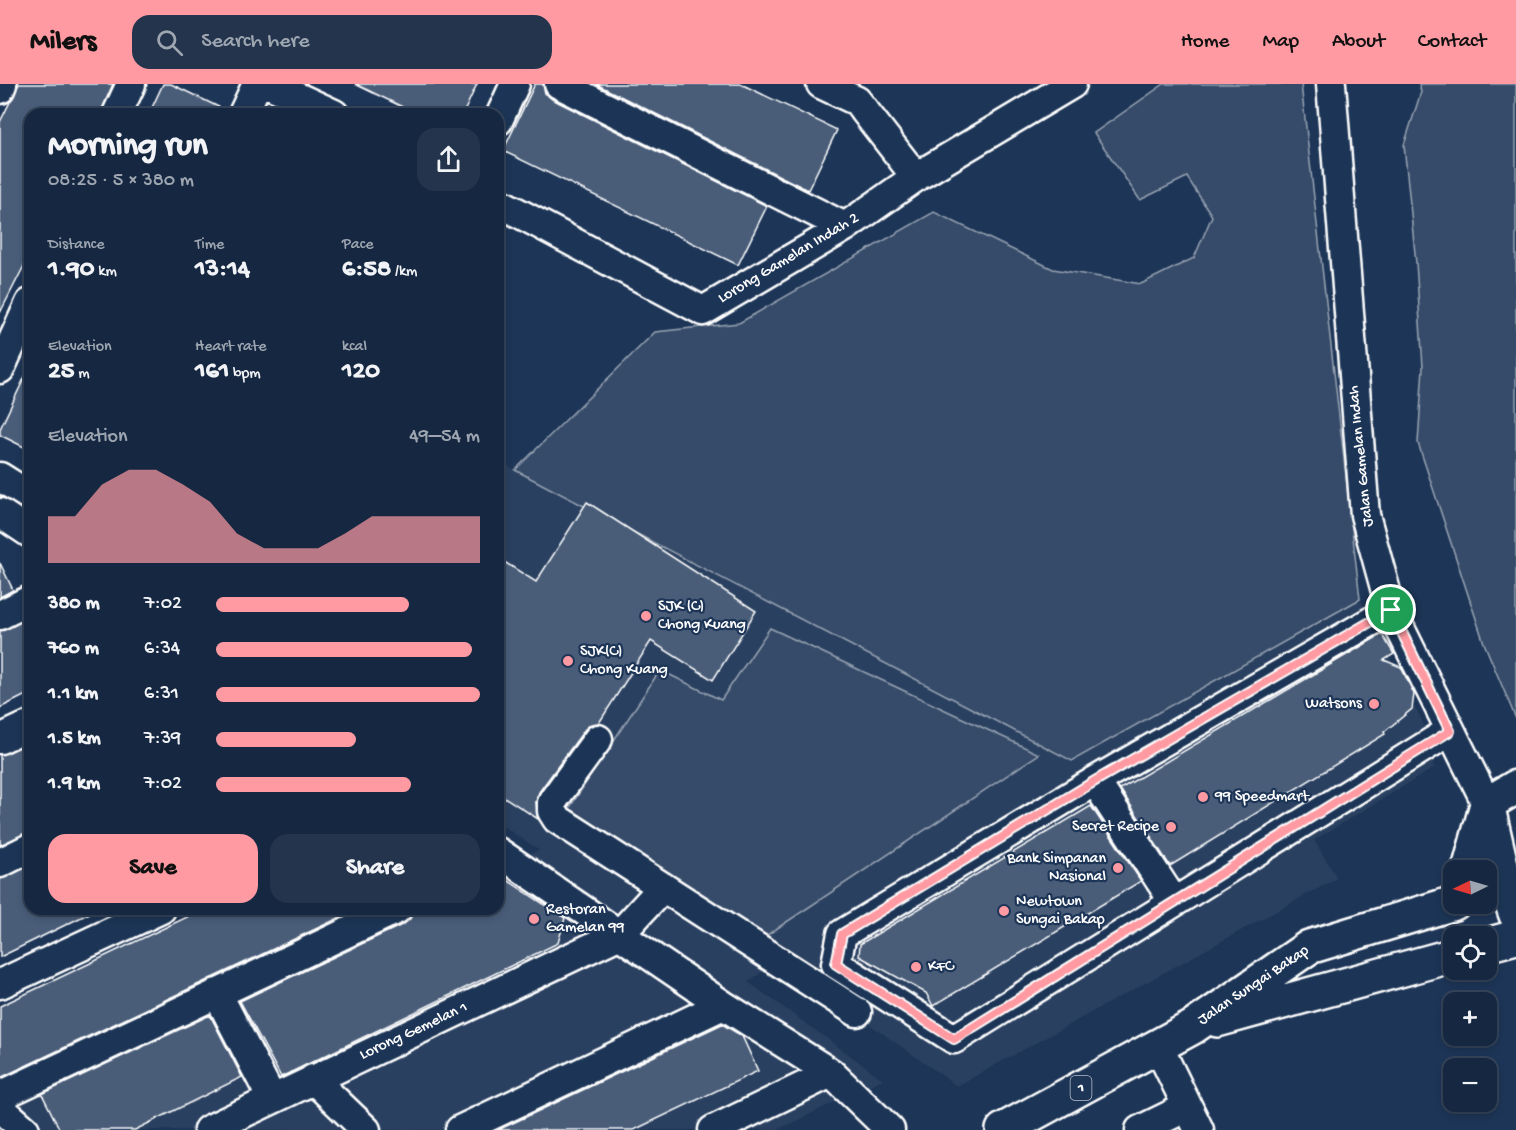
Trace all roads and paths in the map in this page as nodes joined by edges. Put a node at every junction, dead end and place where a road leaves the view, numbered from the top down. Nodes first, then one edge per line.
1 (2, 84) edge
2 (131, 84) edge
3 (257, 84) edge
4 (269, 84) edge
5 (515, 84) edge
6 (559, 84) edge
7 (821, 84) edge
8 (1072, 84) edge
9 (1331, 84) edge
10 (0, 88) edge
11 (120, 108) edge
12 (246, 108) edge
13 (321, 108) edge
14 (504, 108) edge
15 (916, 177) junction
16 (504, 205) edge
17 (845, 227) junction
18 (24, 316) edge
19 (0, 369) edge
20 (0, 477) edge
21 (24, 492) edge
22 (0, 513) edge
23 (24, 529) edge
24 (24, 603) edge
25 (1391, 610) junction
26 (0, 615) edge
27 (24, 728) edge
28 (1450, 731) junction
29 (0, 739) edge
30 (598, 739) dead end
31 (1095, 781) junction
32 (1516, 787) edge
33 (1487, 804) junction
34 (1516, 845) edge
35 (24, 851) edge
36 (504, 859) edge
37 (1472, 860) edge
38 (0, 863) edge
39 (663, 887) junction
40 (1506, 894) edge
41 (1174, 902) junction
42 (1443, 904) edge
43 (148, 915) edge
44 (384, 915) edge
45 (620, 934) junction
46 (1516, 937) edge
47 (1497, 942) edge
48 (1443, 958) edge
49 (0, 984) edge
50 (217, 993) junction
51 (723, 1005) junction
52 (857, 1012) dead end
53 (1193, 1027) junction
54 (1158, 1046) junction
55 (831, 1072) junction
56 (313, 1079) junction
57 (0, 1096) edge
58 (272, 1099) junction
59 (1186, 1103) edge
60 (0, 1108) edge
61 (25, 1130) edge
62 (208, 1130) edge
63 (366, 1130) edge
64 (460, 1130) edge
65 (713, 1130) edge
66 (891, 1130) edge
67 (1003, 1130) edge
68 (1140, 1130) edge

1 - 10 street
2 - 11 street
3 - 12 street
4 - 13 street
5 - 14 street
6 - 17 street
7 - 15 street
8 - 15 street, Lorong Gamelan Indah 2
9 - 25 street, Jalan Gamelan Indah
15 - 17 street, Lorong Gamelan Indah 2
16 - 17 street, Lorong Gamelan Indah 2
18 - 19 street
20 - 21 street
22 - 23 street
24 - 26 street
25 - 28 street, Jalan Gamelan Indah
25 - 31 street
27 - 29 street
28 - 33 street, Jalan Gamelan Indah
28 - 41 street
30 - 39 street
31 - 41 street
31 - 41 street
32 - 33 main road
33 - 34 main road, Jalan Gamelan Indah
33 - 37 main road
33 - 40 main road, Jalan Gamelan Indah
35 - 38 street
36 - 45 street
39 - 45 street
39 - 52 street
42 - 53 main road, Jalan Sungai Bakap / 1
43 - 49 street
44 - 50 street
45 - 51 street
45 - 56 street, Lorong Gemelan 1
46 - 47 main road
48 - 53 main road, Jalan Sungai Bakap / 1
50 - 57 street
50 - 58 street
51 - 55 street
51 - 64 street
53 - 54 main road, Jalan Sungai Bakap / 1
54 - 59 street
54 - 67 main road, Jalan Sungai Bakap / 1
55 - 65 street
55 - 66 street
56 - 58 street, Lorong Gemelan 1
56 - 63 street
58 - 62 street, Lorong Gemelan 1
59 - 68 street
60 - 61 street

